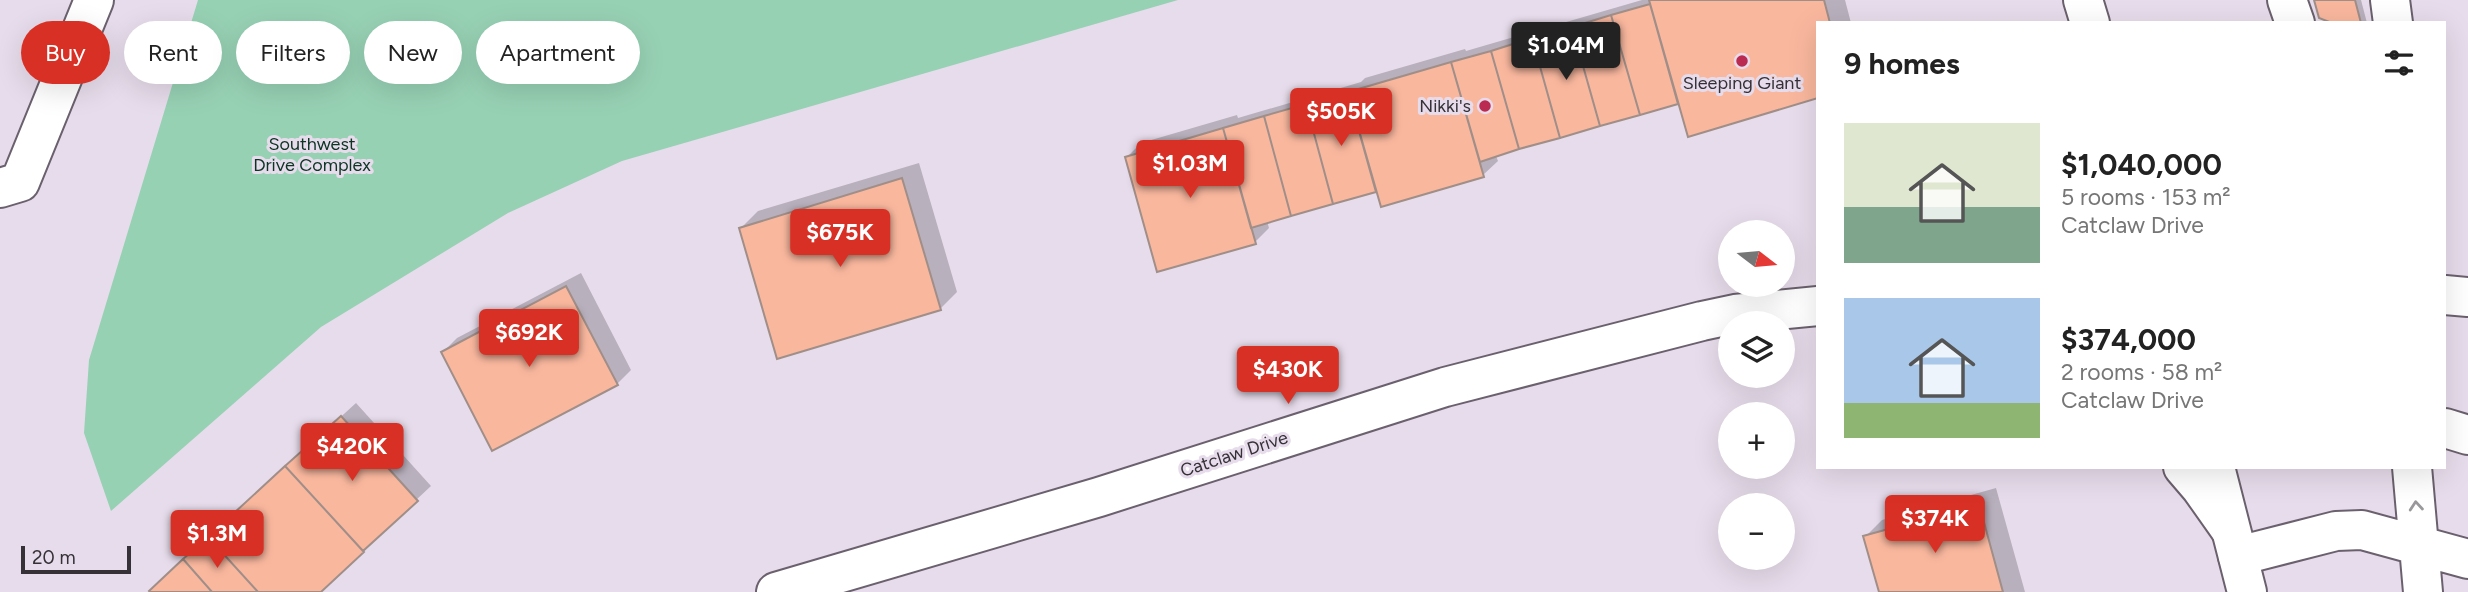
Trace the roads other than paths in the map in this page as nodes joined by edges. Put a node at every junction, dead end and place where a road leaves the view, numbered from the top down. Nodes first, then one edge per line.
1 (94, 0) edge
2 (2083, 0) edge
3 (2287, 0) edge
4 (2390, 0) edge
5 (2089, 21) edge
6 (2294, 21) edge
7 (2393, 21) edge
8 (0, 188) edge
9 (2446, 295) edge
10 (2468, 297) edge
11 (1816, 306) edge
12 (2446, 428) edge
13 (2468, 435) edge
14 (2185, 469) edge
15 (2216, 469) edge
16 (2412, 469) edge
17 (2235, 543) junction
18 (2419, 545) junction
19 (2468, 559) edge
20 (776, 592) edge
21 (2248, 592) edge
22 (2423, 592) edge

1 - 8 street
2 - 5 street
3 - 6 street
4 - 7 street
9 - 10 street
11 - 20 street, Catclaw Drive
12 - 13 street
14 - 17 street
15 - 17 street
18 -> 16 street
17 - 18 street
17 - 21 street
18 - 19 street
18 - 22 street

